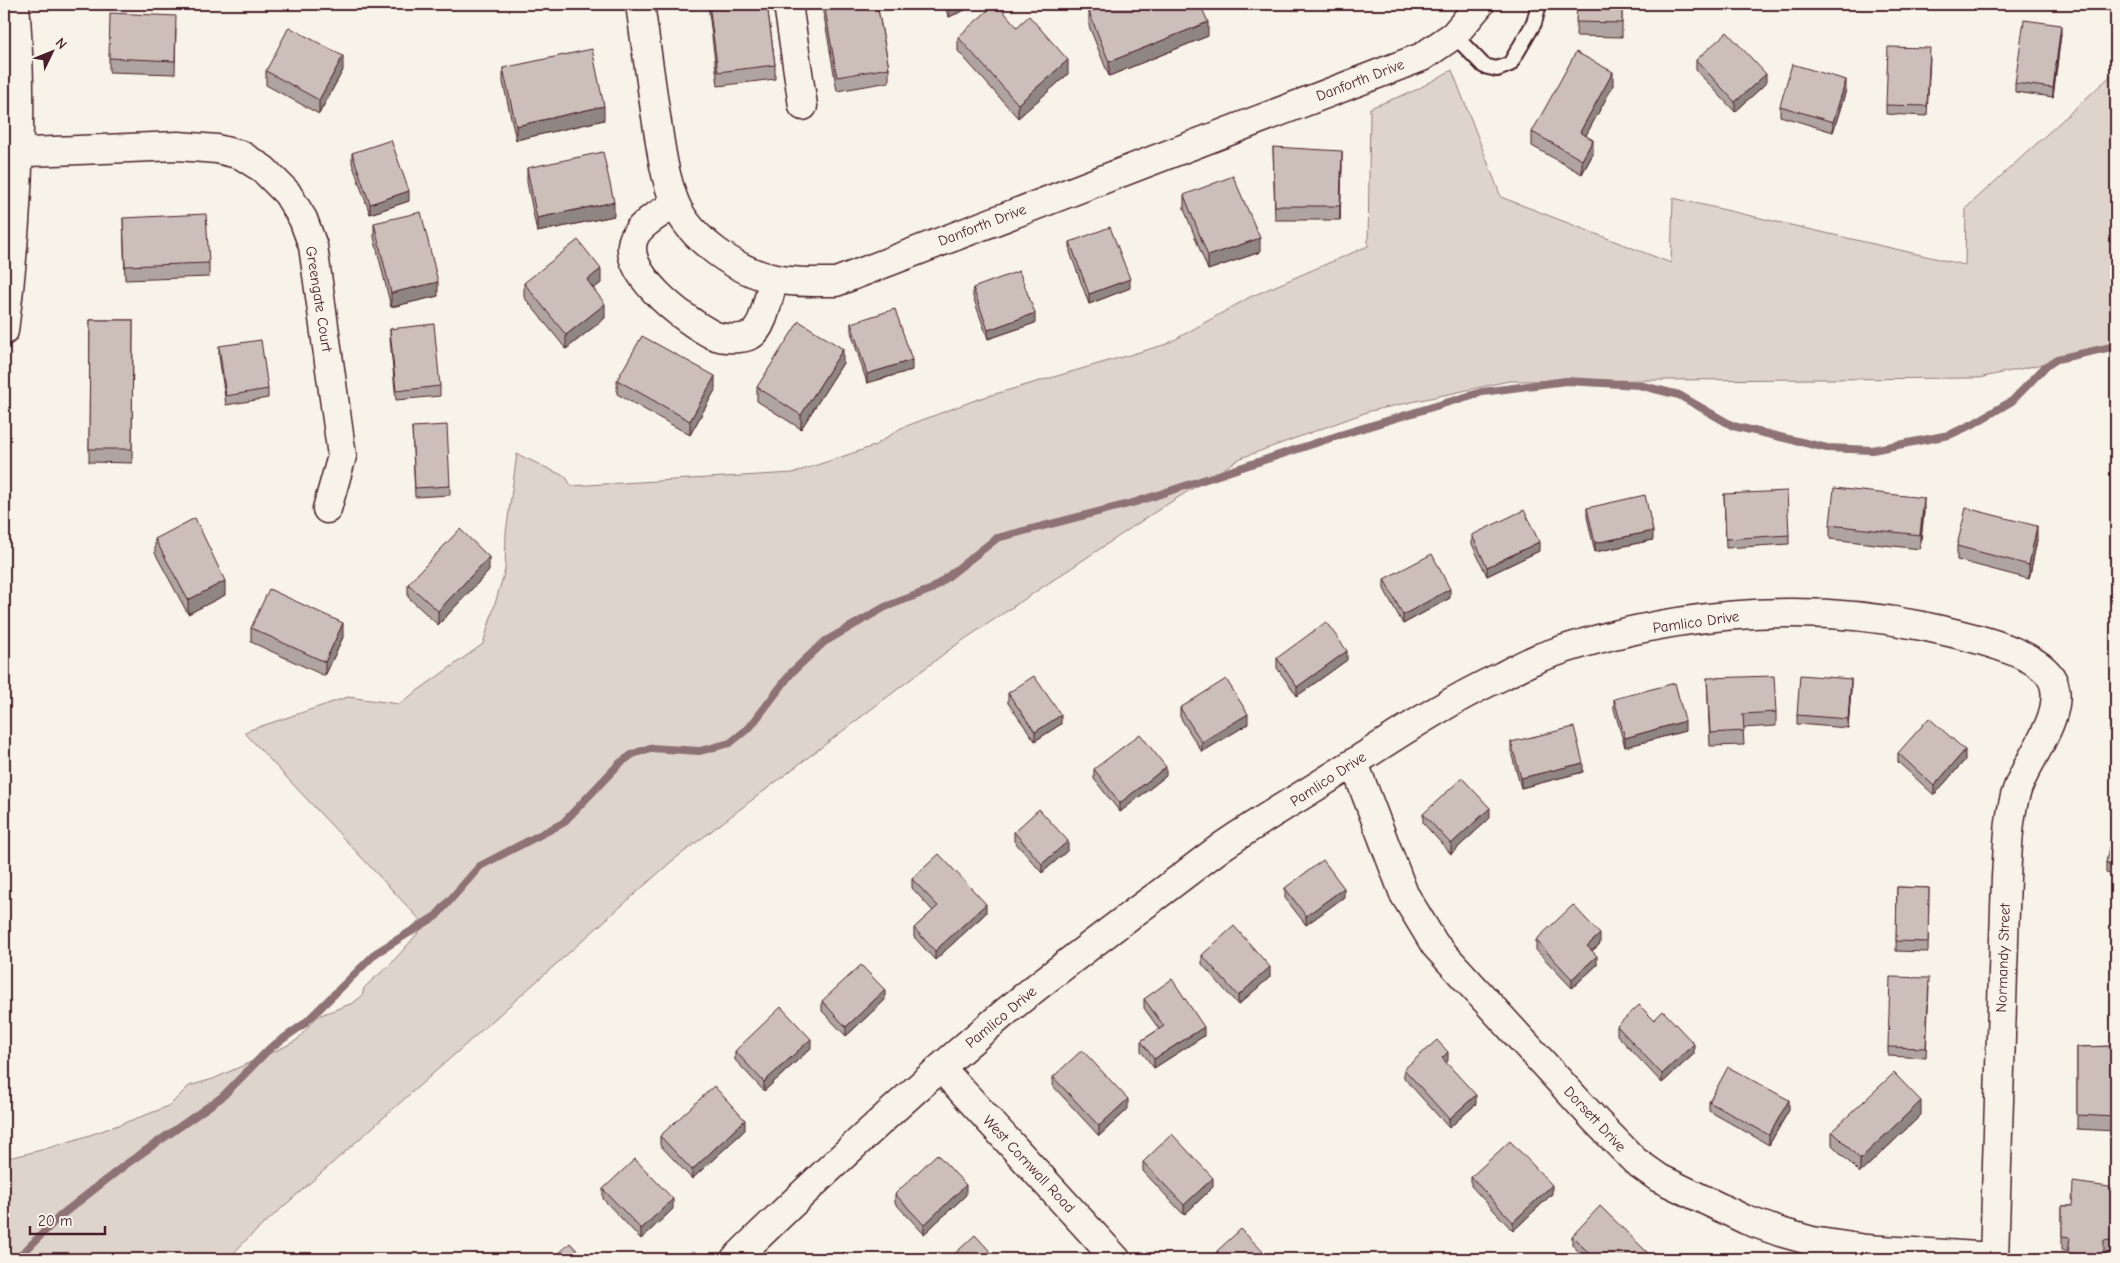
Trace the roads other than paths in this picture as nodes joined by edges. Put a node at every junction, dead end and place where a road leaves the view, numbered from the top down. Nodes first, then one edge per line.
1 (15, 4) edge
2 (640, 4) edge
3 (788, 4) edge
4 (1480, 4) edge
5 (1538, 4) edge
6 (1454, 35) junction
7 (803, 106) dead end
8 (12, 152) edge
9 (675, 204) junction
10 (774, 279) junction
11 (4, 331) edge
12 (327, 509) dead end
13 (2046, 669) joint
14 (1354, 763) junction
15 (941, 1068) junction
16 (1994, 1258) edge
17 (735, 1259) edge
18 (1116, 1259) edge

1 - 8 street
2 - 9 street, Danforth Drive
3 - 7 street
4 - 6 street, Danforth Drive
5 - 6 lane
6 - 10 street, Danforth Drive
8 - 11 street
8 - 12 street, Greengate Court
9 - 10 street, Danforth Drive
9 - 10 street
13 - 14 street, Pamlico Drive
13 - 16 street, Normandy Street
14 - 15 street, Pamlico Drive
14 - 16 street, Dorsett Drive
15 - 17 street, Pamlico Drive
15 - 18 street, West Cornwall Road

